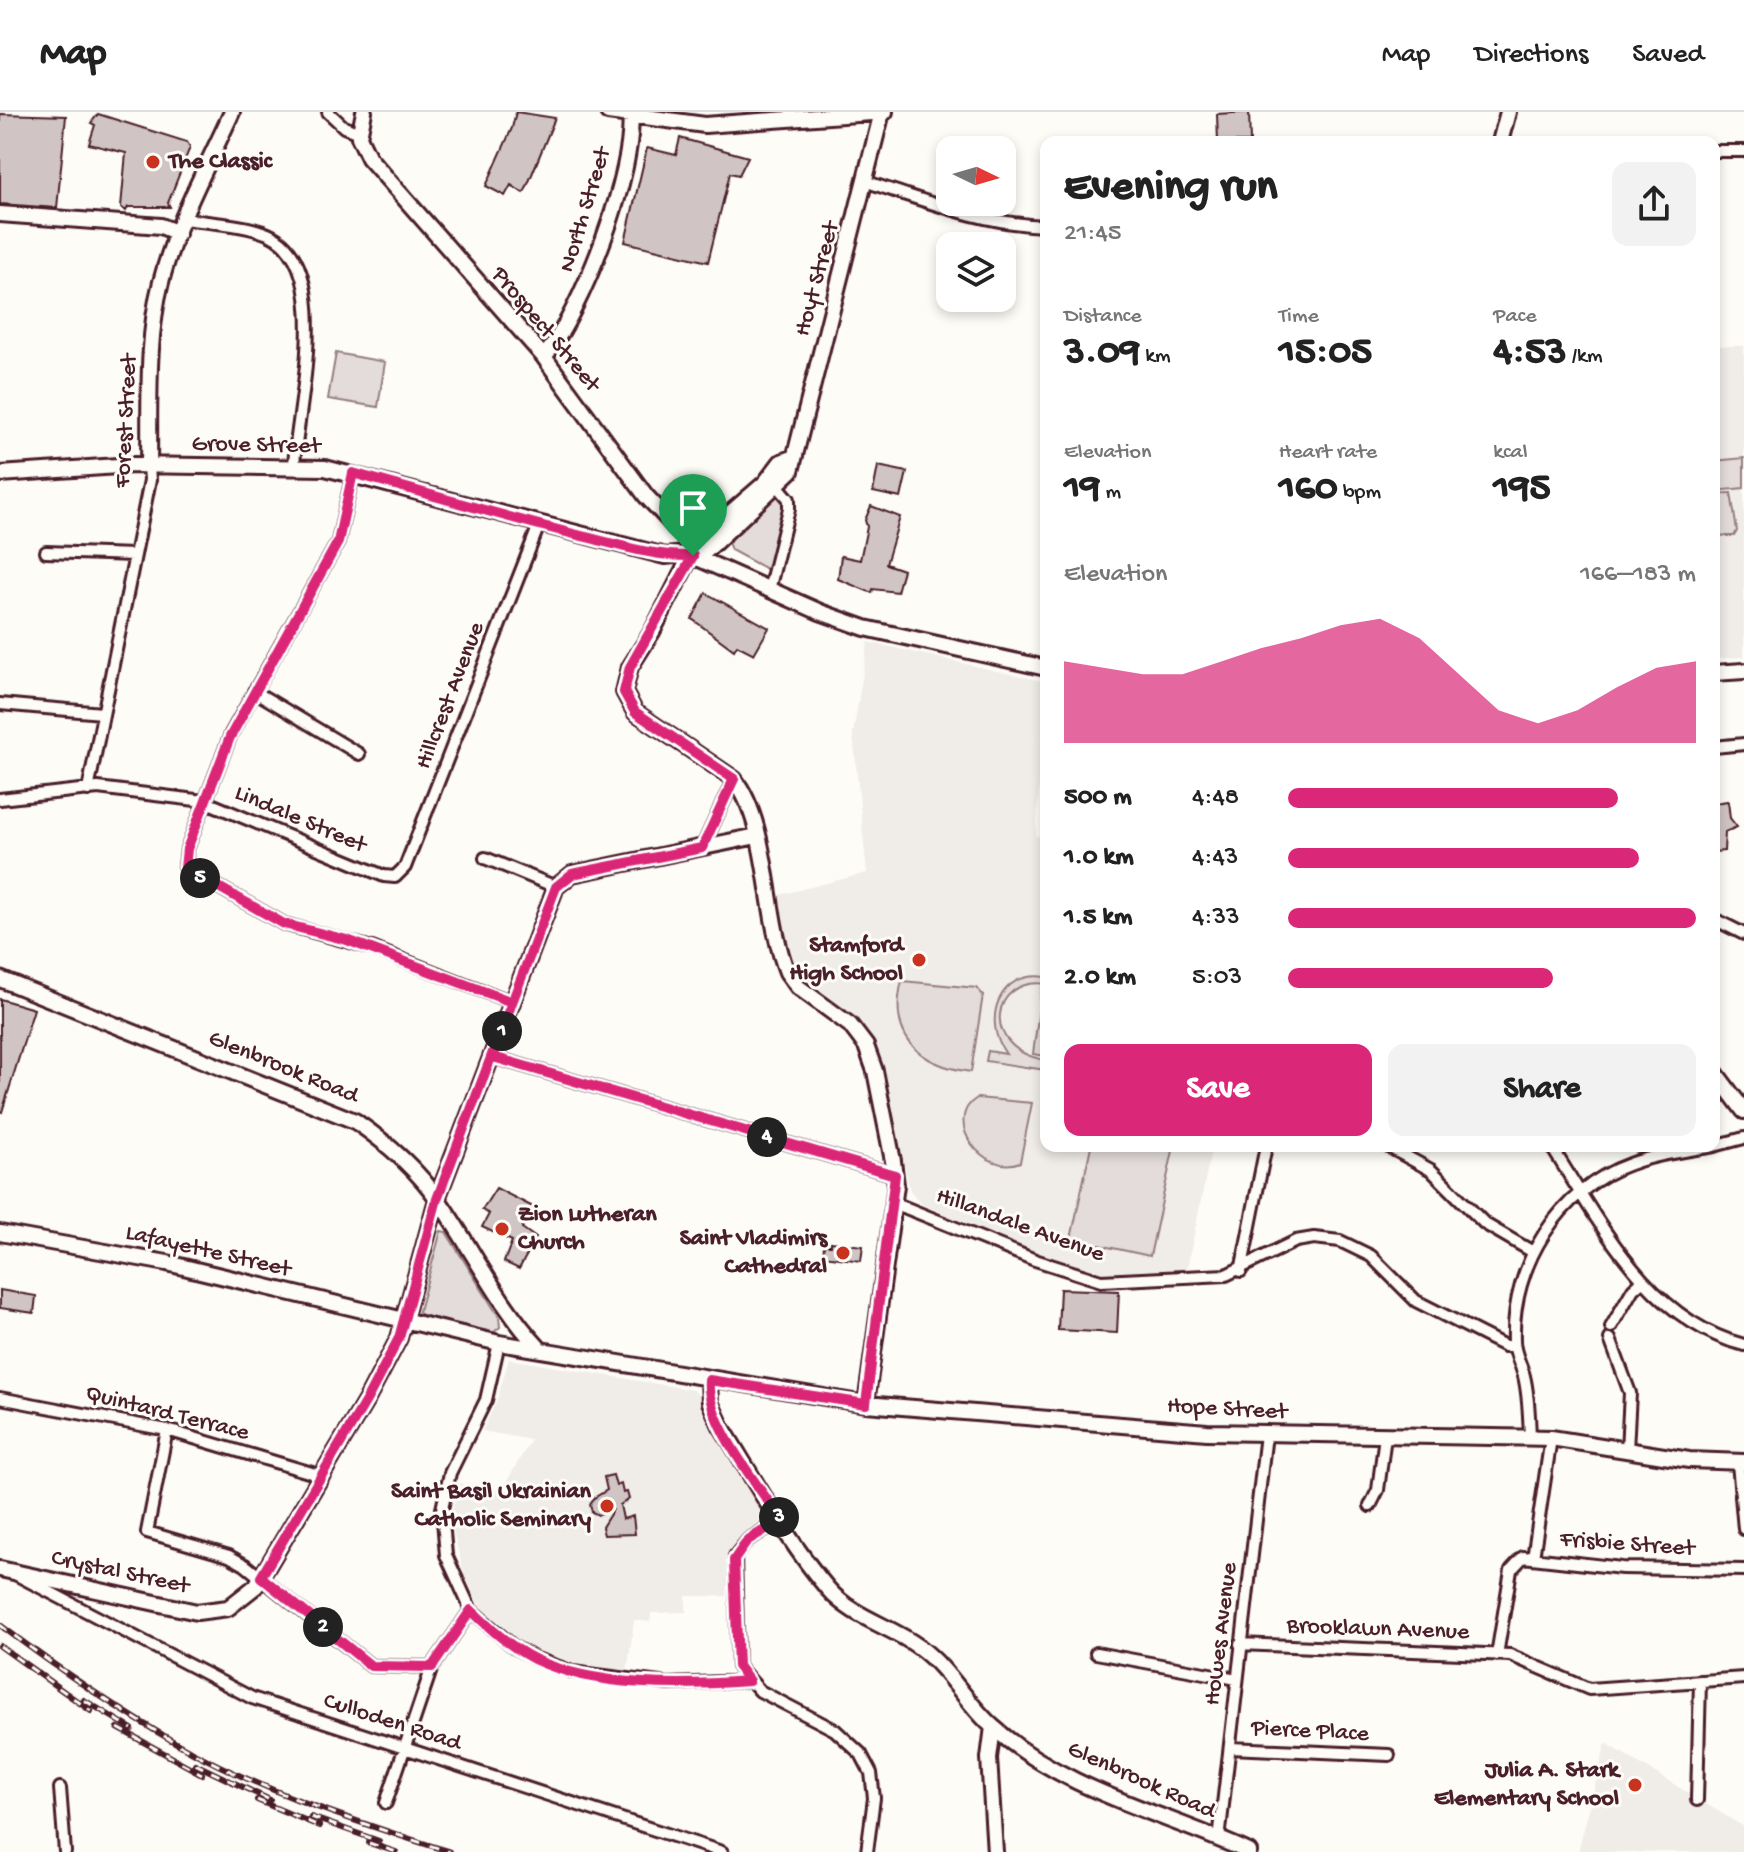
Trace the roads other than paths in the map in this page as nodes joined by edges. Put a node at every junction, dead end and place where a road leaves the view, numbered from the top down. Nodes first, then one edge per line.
1 (232, 112) edge
2 (328, 112) edge
3 (364, 112) edge
4 (608, 112) edge
5 (883, 112) edge
6 (1508, 112) edge
7 (630, 114) edge
8 (752, 117) edge
9 (359, 135) junction
10 (1502, 136) edge
11 (1720, 151) edge
12 (1744, 151) edge
13 (867, 182) junction
14 (0, 214) edge
15 (184, 219) junction
16 (1040, 226) edge
17 (178, 233) junction
18 (544, 357) junction
19 (794, 457) junction
20 (294, 465) junction
21 (149, 466) junction
22 (353, 473) junction
23 (0, 474) edge
24 (777, 485) junction
25 (539, 525) junction
26 (46, 552) dead end
27 (134, 555) junction
28 (693, 556) junction
29 (769, 590) junction
30 (1040, 667) edge
31 (1744, 671) edge
32 (1720, 673) edge
33 (254, 691) junction
34 (0, 704) edge
35 (102, 713) junction
36 (1744, 744) edge
37 (1720, 746) edge
38 (359, 754) dead end
39 (734, 779) junction
40 (88, 790) junction
41 (0, 799) edge
42 (204, 801) junction
43 (757, 836) junction
44 (702, 848) junction
45 (485, 858) dead end
46 (395, 877) joint
47 (556, 887) junction
48 (1720, 922) edge
49 (1744, 934) edge
50 (0, 979) edge
51 (512, 1002) junction
52 (493, 1057) junction
53 (1720, 1079) edge
54 (1744, 1111) edge
55 (1744, 1138) edge
56 (1720, 1144) edge
57 (1265, 1152) edge
58 (1398, 1152) edge
59 (1555, 1152) edge
60 (1685, 1152) edge
61 (895, 1175) junction
62 (1579, 1191) junction
63 (437, 1199) junction
64 (894, 1203) junction
65 (0, 1233) edge
66 (1533, 1252) junction
67 (1241, 1271) junction
68 (1643, 1280) junction
69 (405, 1323) junction
70 (499, 1343) junction
71 (1744, 1345) edge
72 (1514, 1346) junction
73 (539, 1348) junction
74 (709, 1380) junction
75 (0, 1398) edge
76 (866, 1404) junction
77 (167, 1430) junction
78 (1266, 1434) junction
79 (1385, 1436) junction
80 (1530, 1437) junction
81 (1551, 1438) junction
82 (1627, 1450) junction
83 (1741, 1463) edge
84 (322, 1476) junction
85 (1370, 1506) dead end
86 (781, 1520) junction
87 (1744, 1529) edge
88 (1533, 1558) junction
89 (5, 1570) edge
90 (1744, 1570) edge
91 (261, 1577) junction
92 (66, 1583) junction
93 (63, 1601) junction
94 (471, 1610) junction
95 (1240, 1644) junction
96 (1096, 1653) dead end
97 (1497, 1655) junction
98 (432, 1667) junction
99 (1744, 1678) edge
100 (1237, 1679) junction
101 (749, 1681) junction
102 (1700, 1681) junction
103 (993, 1727) junction
104 (403, 1747) junction
105 (1230, 1748) junction
106 (1389, 1755) dead end
107 (60, 1788) dead end
108 (1697, 1800) dead end
109 (386, 1803) dead end
110 (1219, 1839) junction
111 (1240, 1850) edge
112 (65, 1852) edge
113 (722, 1852) edge
114 (867, 1852) edge
115 (995, 1852) edge

1 - 15 street, Forest Street
2 - 9 street, Prospect Street
3 - 9 street
4 - 7 street
5 - 8 street
5 - 13 street, Hoyt Street
6 - 10 street
7 - 8 street
7 - 18 street, North Street
9 - 18 street, Prospect Street
11 - 12 street
13 - 16 street
13 - 19 street, Hoyt Street
14 - 17 street
15 - 17 street, Forest Street
15 - 20 street
17 - 21 street, Forest Street
18 - 28 street, Prospect Street
19 - 24 street, Hoyt Street
19 - 28 street
20 - 21 street, Grove Street
20 - 22 street, Grove Street
21 - 23 street, Grove Street
21 - 27 street, Forest Street
22 - 25 street, Grove Street
22 - 33 street
24 - 28 street, Hoyt Street
24 - 29 street
25 - 28 street, Grove Street
25 - 46 street, Hillcrest Avenue
26 - 27 street
27 - 35 street, Forest Street
28 - 29 street
28 - 39 street
29 - 30 street
31 - 32 street
33 - 38 street
33 - 42 street
34 - 35 street
35 - 40 street, Forest Street
36 - 37 street
39 - 43 street
39 - 44 street
40 - 41 street, Lindale Street
40 - 42 street, Lindale Street
42 - 46 street, Lindale Street
42 - 51 street
43 - 44 street
43 - 61 street
44 - 47 street
45 - 47 street
47 - 51 street, Crystal Street
48 - 49 street
50 - 63 street, Glenbrook Road
51 - 52 street, Crystal Street
52 - 61 street
52 - 63 street, Crystal Street
53 - 54 street
55 - 56 street
57 - 67 street
58 - 66 street
59 - 62 street
60 - 62 street
61 - 64 street
62 - 66 street
62 - 68 street
63 - 69 street, Crystal Street
63 - 73 street, Glenbrook Road
64 - 67 street, Hillandale Avenue
64 - 76 street
65 - 69 street, Lafayette Street
66 - 72 street
67 - 72 street, Hillandale Avenue
68 - 71 street
68 - 82 street
69 - 70 street, Lafayette Street
69 - 84 street, Crystal Street
70 - 73 street, Lafayette Street
70 - 94 street
72 - 80 street
73 - 74 street
74 - 76 street, Hope Street
74 - 86 street, Glenbrook Road
75 - 77 street, Quintard Terrace
76 - 78 street, Hope Street
77 - 84 street, Quintard Terrace
77 - 91 street
78 - 79 street, Hope Street
78 - 95 street, Howes Avenue
79 - 80 street, Hope Street
79 - 85 street
80 - 81 street, Hope Street
81 - 82 street, Hope Street
81 - 88 street, Frisbie Street
82 - 83 street, Hope Street
83 - 87 street
84 - 91 street, Crystal Street
86 - 101 street
86 - 103 street, Glenbrook Road
88 - 90 street, Frisbie Street
88 - 97 street, Brooklawn Avenue
89 - 92 street, Crystal Street
89 - 93 street, Culloden Road
91 - 92 street, Crystal Street
91 - 98 street
92 - 93 street
93 - 104 street, Culloden Road
94 - 98 street
94 - 101 street
95 - 97 street, Brooklawn Avenue
95 - 100 street, Howes Avenue
96 - 100 street
97 - 102 street
98 - 104 street
99 - 102 street
100 - 105 street, Howes Avenue
101 - 114 street
102 - 108 street
103 - 110 street, Glenbrook Road
103 - 115 street
104 - 109 street
104 - 113 street, Culloden Road
105 - 106 street, Pierce Place
105 - 110 street, Howes Avenue
107 - 112 street
110 - 111 street, Glenbrook Road

